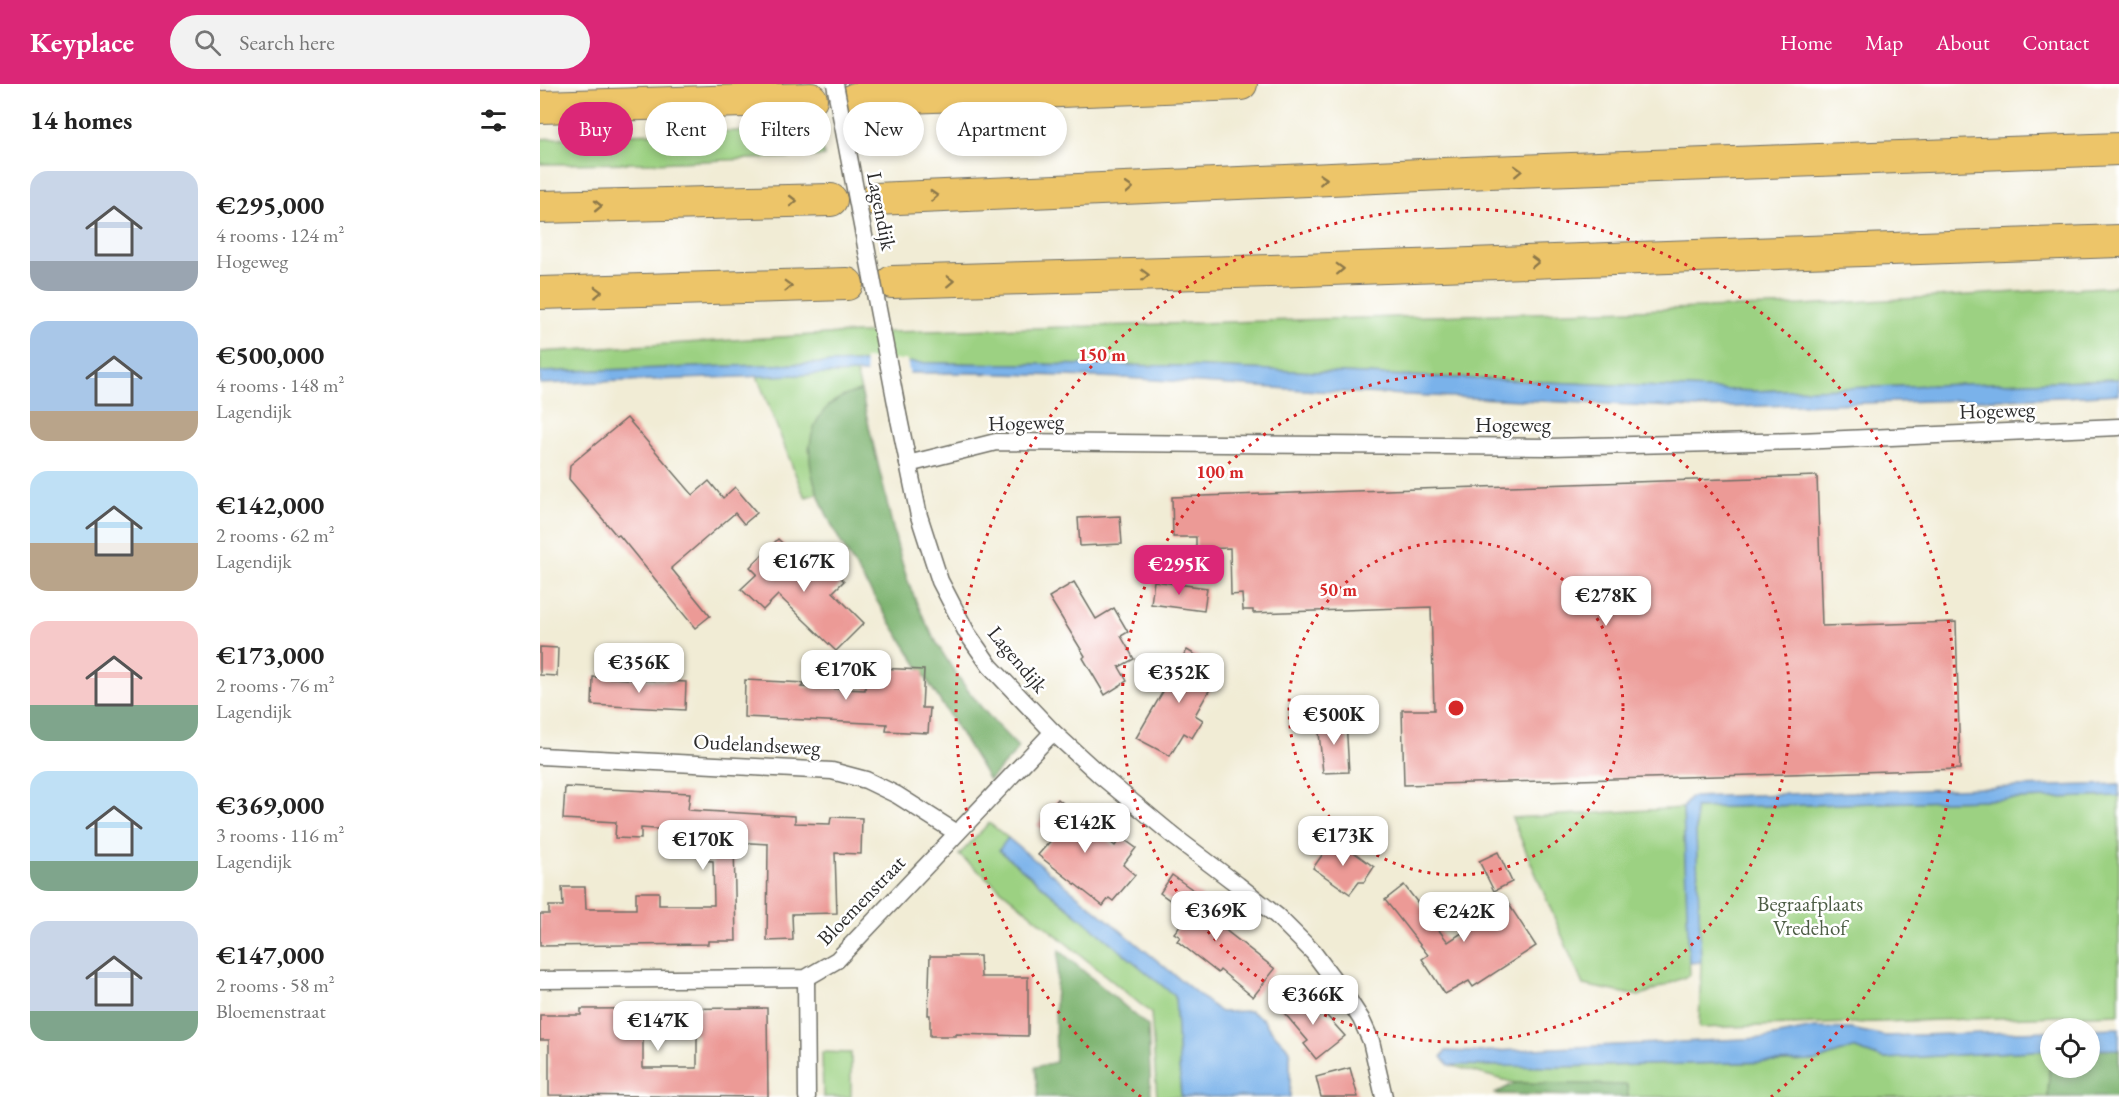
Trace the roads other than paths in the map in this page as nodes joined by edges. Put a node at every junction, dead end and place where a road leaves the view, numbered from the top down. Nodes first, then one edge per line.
1 (1241, 84) edge
2 (834, 94) edge
3 (540, 107) edge
4 (2119, 149) edge
5 (875, 199) dead end
6 (831, 200) dead end
7 (540, 207) edge
8 (2119, 241) edge
9 (892, 282) dead end
10 (847, 284) dead end
11 (540, 294) edge
12 (2119, 427) edge
13 (909, 464) junction
14 (1053, 732) junction
15 (540, 756) edge
16 (957, 833) junction
17 (806, 978) junction
18 (540, 980) edge
19 (807, 1097) edge
20 (1384, 1097) edge

1 - 2 highway
2 - 3 highway
2 - 13 street, Lagendijk, bridge
5 -> 4 highway
7 -> 6 highway
9 -> 8 highway
11 -> 10 highway
12 - 13 street, Hogeweg
13 - 14 street, Lagendijk
14 - 16 street, Bloemenstraat
14 - 20 street, Lagendijk
15 - 16 street, Oudelandseweg
16 - 17 street, Bloemenstraat
17 - 18 street, Bloemenstraat
17 - 19 street

